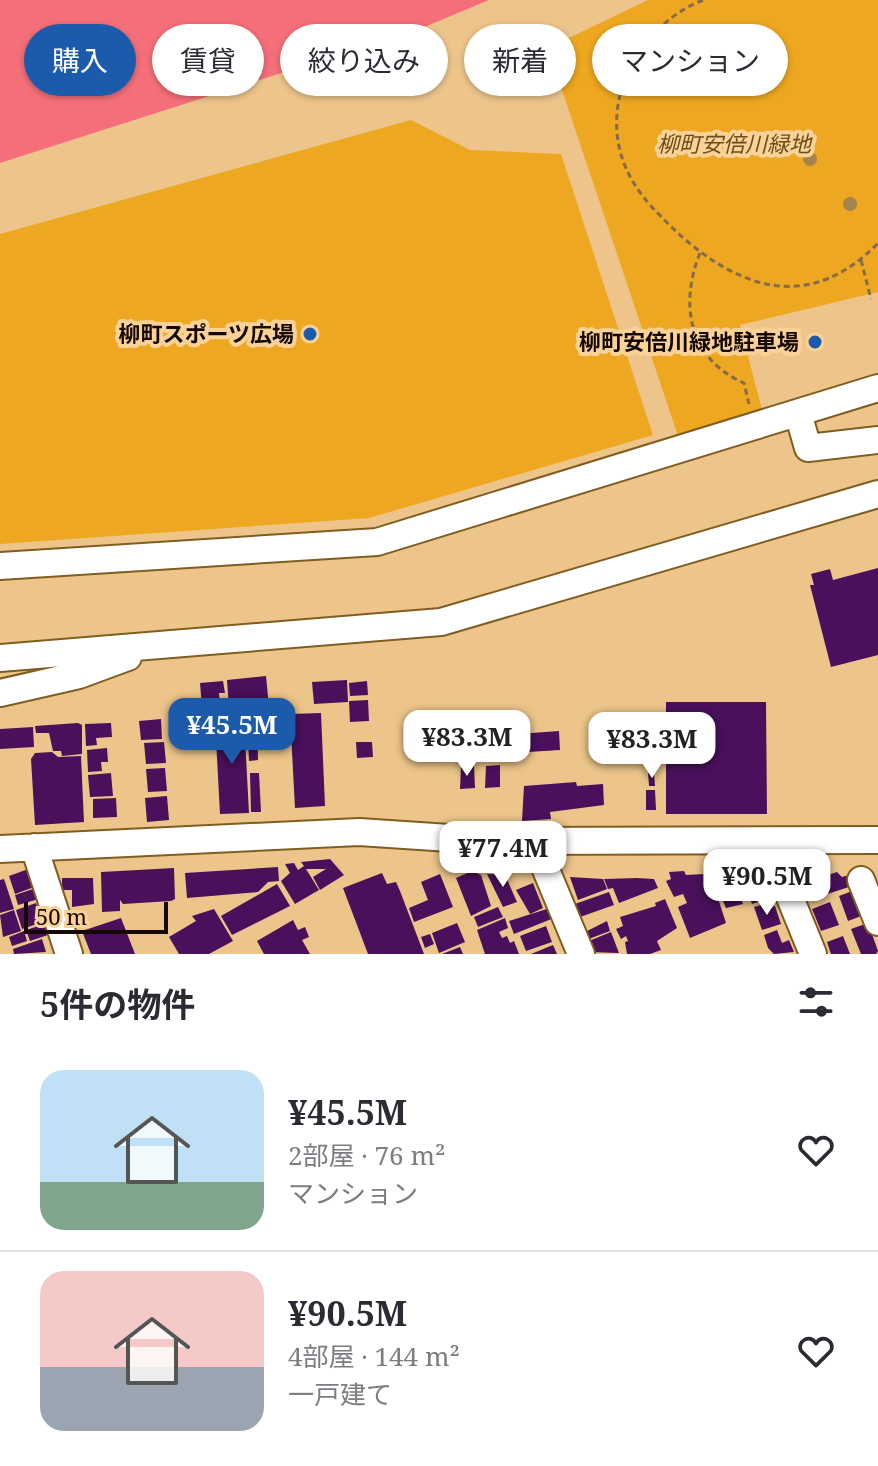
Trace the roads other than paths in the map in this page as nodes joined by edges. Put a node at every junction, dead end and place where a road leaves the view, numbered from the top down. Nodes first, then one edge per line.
1 (878, 388) edge
2 (798, 413) junction
3 (878, 440) edge
4 (878, 494) edge
5 (0, 566) edge
6 (158, 646) junction
7 (0, 658) edge
8 (0, 693) edge
9 (878, 840) edge
10 (534, 841) junction
11 (777, 842) junction
12 (34, 847) junction
13 (0, 849) edge
14 (861, 880) dead end
15 (878, 922) edge
16 (69, 954) edge
17 (581, 954) edge
18 (813, 954) edge

1 - 2 street
2 - 3 street
2 - 5 street
4 - 6 street
6 - 7 street
6 - 8 street
9 - 11 street
10 - 11 street
10 - 12 street
10 - 17 street
11 - 18 street
12 - 13 street
12 - 16 street
14 - 15 street

